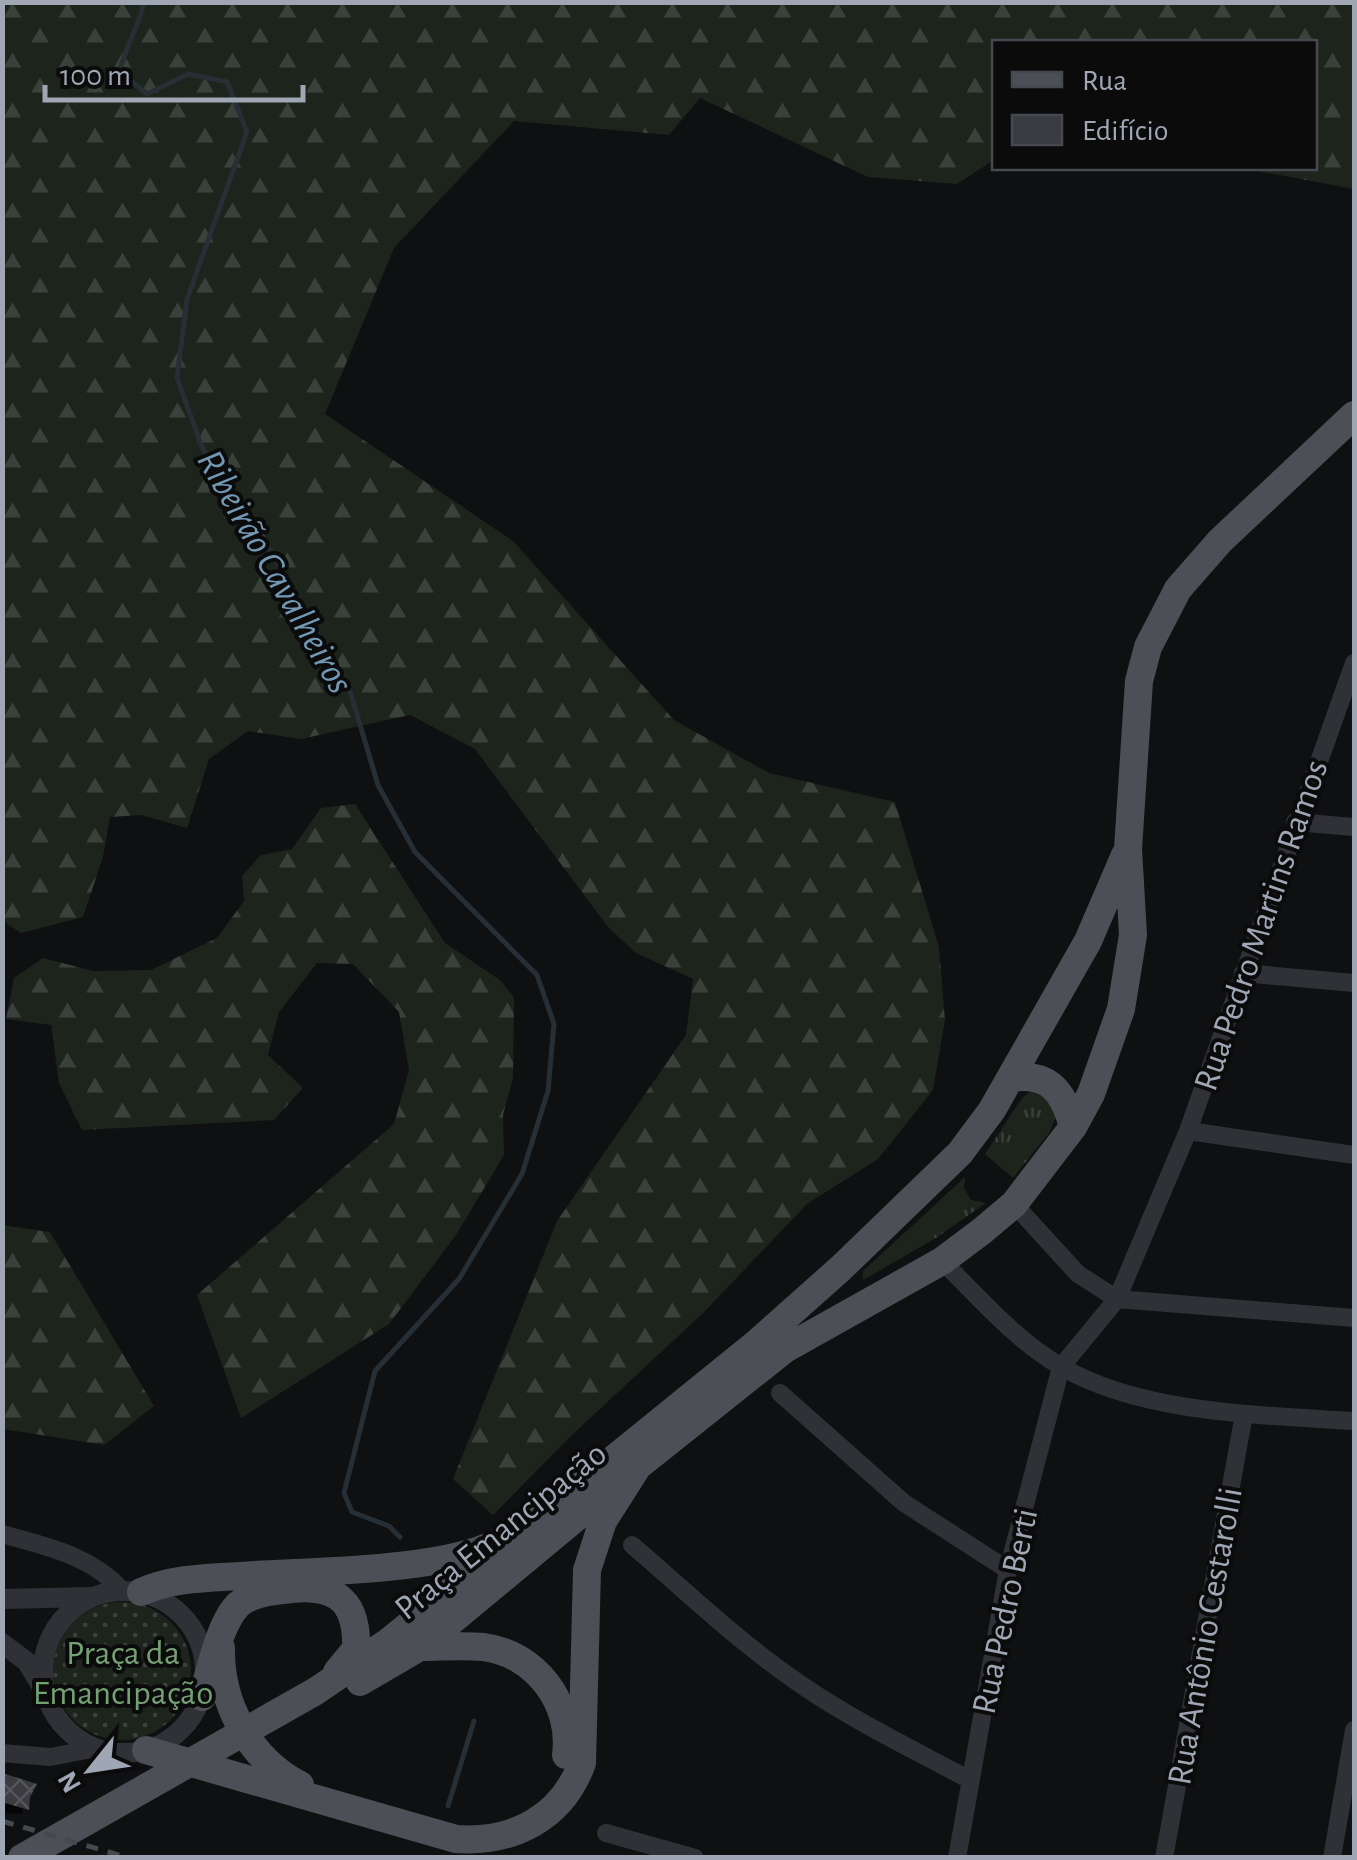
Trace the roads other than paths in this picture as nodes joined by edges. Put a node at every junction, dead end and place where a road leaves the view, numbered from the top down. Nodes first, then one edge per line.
1 (1354, 415) edge
2 (1354, 663) edge
3 (1296, 822) junction
4 (1354, 826) edge
5 (1128, 849) junction
6 (1243, 972) junction
7 (1354, 983) edge
8 (1012, 1078) junction
9 (1073, 1127) junction
10 (1188, 1131) junction
11 (1354, 1155) edge
12 (1014, 1204) junction
13 (942, 1261) junction
14 (1117, 1299) junction
15 (1354, 1318) edge
16 (1061, 1367) junction
17 (780, 1392) dead end
18 (1244, 1414) junction
19 (1354, 1420) edge
20 (635, 1455) junction
21 (535, 1523) junction
22 (2, 1534) edge
23 (632, 1545) dead end
24 (1008, 1570) junction
25 (132, 1592) junction
26 (92, 1597) junction
27 (2, 1600) edge
28 (2, 1643) edge
29 (415, 1650) junction
30 (212, 1665) junction
31 (316, 1691) junction
32 (47, 1696) junction
33 (1354, 1730) edge
34 (97, 1748) junction
35 (146, 1750) junction
36 (2, 1754) edge
37 (970, 1780) junction
38 (330, 1805) junction
39 (551, 1809) junction
40 (606, 1833) dead end
41 (22, 1858) edge
42 (56, 1858) edge
43 (695, 1858) edge
44 (957, 1858) edge
45 (1164, 1858) edge
46 (1332, 1858) edge

1 - 5 main road
2 - 3 street, Rua Pedro Martins Ramos
3 - 4 street
3 - 6 street, Rua Pedro Martins Ramos
5 - 8 main road
5 - 9 main road
6 - 7 street
6 - 10 street, Rua Pedro Martins Ramos
8 - 9 main road
8 - 20 main road
9 - 12 main road
10 - 11 street, Rua Pedro Martins Ramos
10 - 14 street, Rua Pedro Martins Ramos
12 - 13 main road
12 - 14 street
13 - 16 street
13 - 20 main road
14 - 15 street
14 - 16 street, Rua Pedro Martins Ramos
16 - 18 street
16 - 24 street, Rua Pedro Berti
17 - 24 street
18 - 19 street
18 - 45 street, Rua Antônio Cestarolli
20 - 21 main road, Praça Emancipação
20 - 29 main road, Praça Emancipação
20 - 39 main road
21 - 25 main road
21 - 31 main road, Praça Emancipação
22 - 25 street
23 - 37 street
24 - 37 street, Rua Pedro Berti
25 - 26 street
25 - 30 street
26 - 27 street
26 - 32 street
28 - 32 street
29 - 39 main road
29 - 42 main road, Praça Emancipação
30 - 31 main road
30 - 35 street
30 - 38 main road
31 - 41 main road
32 - 34 street
33 - 46 street
34 - 35 street
34 - 36 street
35 - 38 main road
37 - 44 street, Rua Pedro Berti
38 - 39 main road
40 - 43 street

